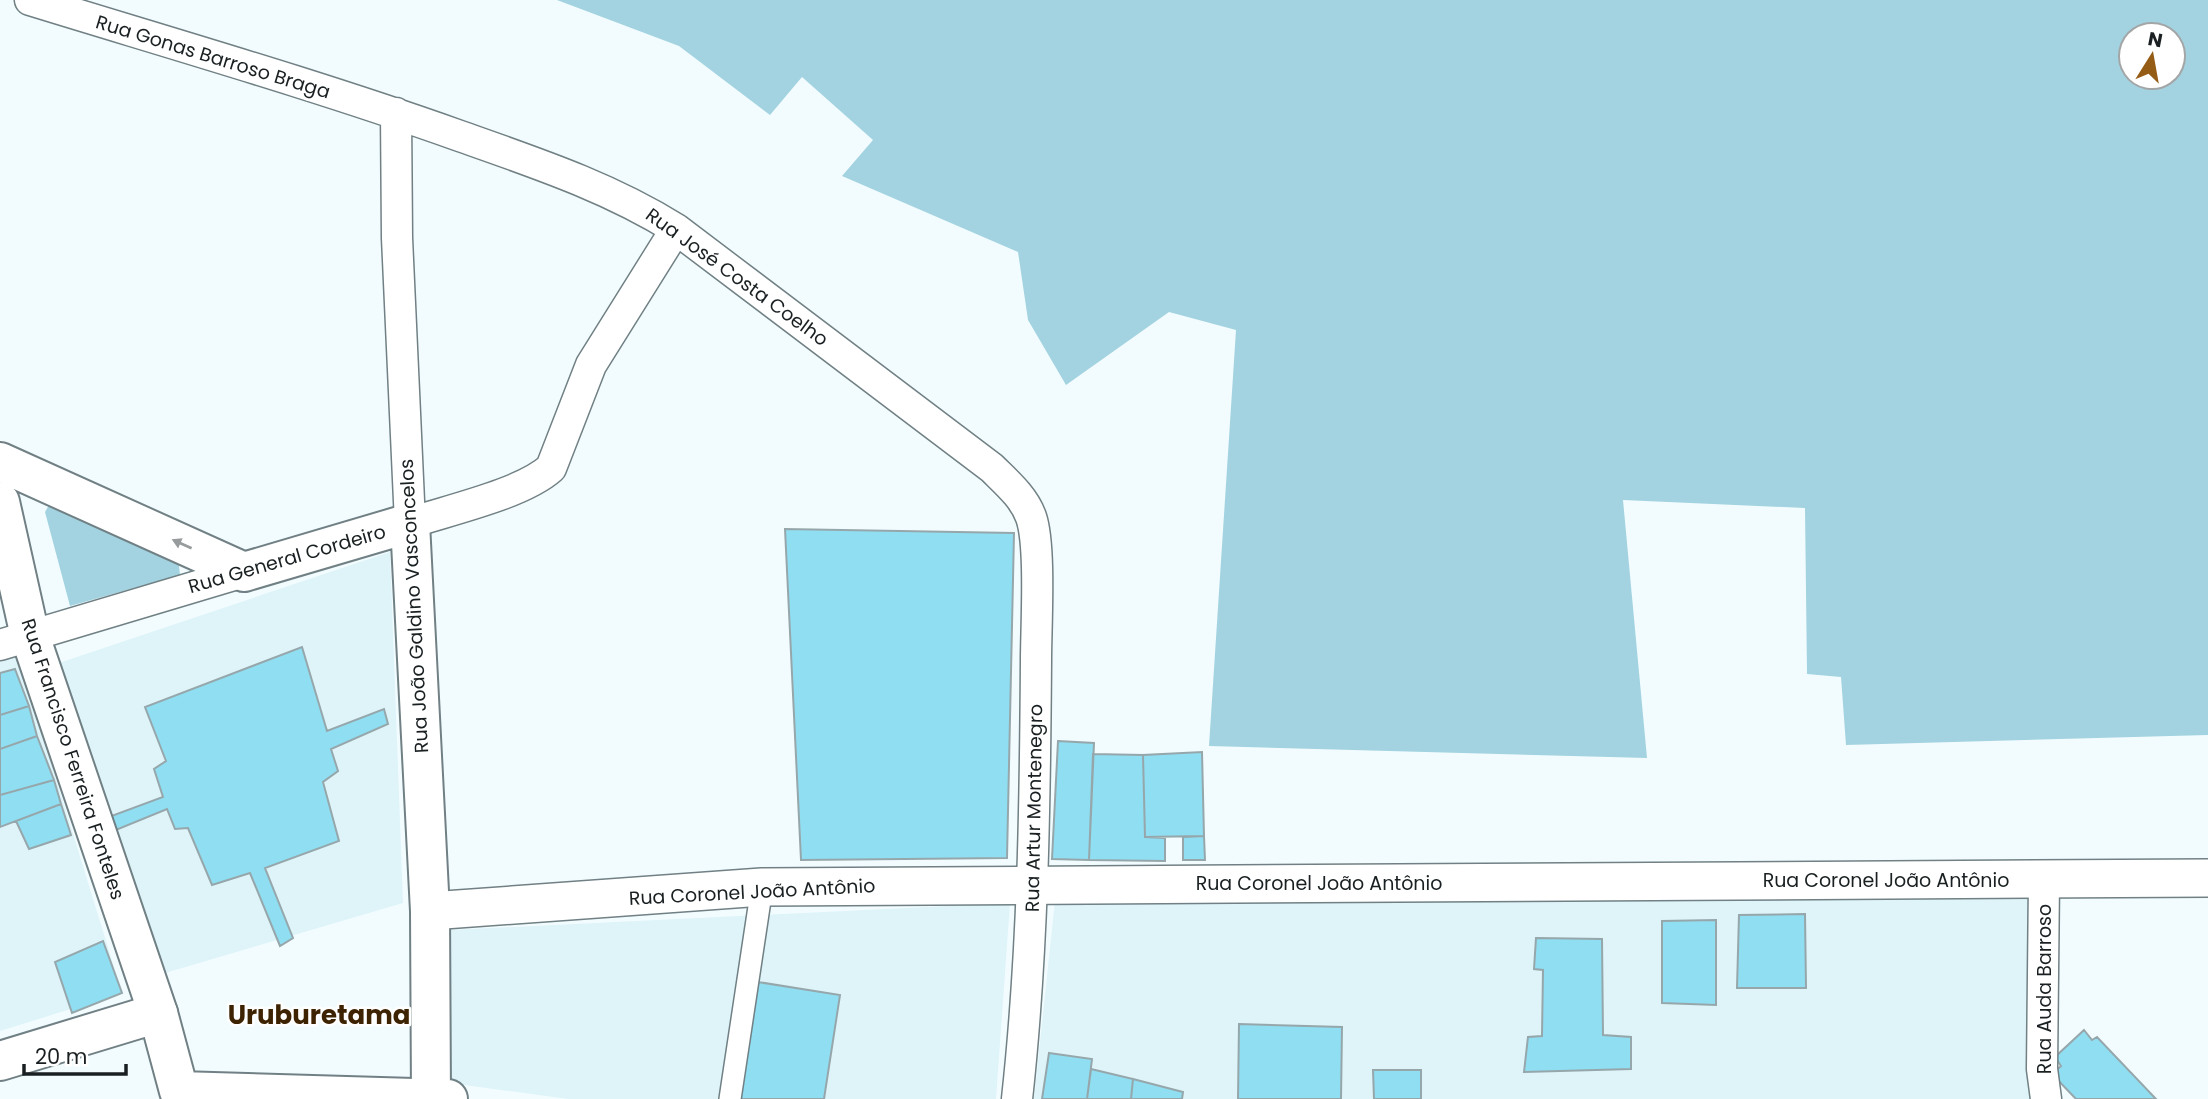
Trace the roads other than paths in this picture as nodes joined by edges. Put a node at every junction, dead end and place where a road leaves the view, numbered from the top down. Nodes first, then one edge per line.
1 (30, 0) edge
2 (396, 113) junction
3 (676, 229) junction
4 (0, 462) edge
5 (0, 502) edge
6 (1031, 517) joint
7 (410, 523) junction
8 (244, 572) junction
9 (15, 640) edge
10 (2208, 878) edge
11 (2044, 880) junction
12 (1034, 884) junction
13 (762, 887) junction
14 (430, 911) junction
15 (158, 1013) junction
16 (0, 1061) edge
17 (178, 1096) edge
18 (437, 1098) edge
19 (730, 1099) edge
20 (1017, 1099) edge
21 (2046, 1099) edge

1 - 2 street, Rua Gonas Barroso Braga
2 - 3 street, Rua José Costa Coelho
2 - 7 street, Rua João Galdino Vasconcelos
3 - 6 street, Rua José Costa Coelho
3 - 7 street, Rua General Cordeiro
8 -> 4 main road
5 - 9 main road, Rua Francisco Ferreira Fonteles
6 - 12 street, Rua Artur Montenegro
7 - 8 main road, Rua General Cordeiro
7 - 14 main road, Rua João Galdino Vasconcelos
8 - 9 street, Rua General Cordeiro
9 - 15 main road, Rua Francisco Ferreira Fonteles
10 - 11 street, Rua Coronel João Antônio
11 - 12 street, Rua Coronel João Antônio
11 - 21 street, Rua Auda Barroso
12 - 13 street, Rua Coronel João Antônio
12 - 20 street, Rua Artur Montenegro
13 - 14 street, Rua Coronel João Antônio
13 - 19 street
14 - 18 main road, Rua João Galdino Vasconcelos
15 - 16 main road
15 - 17 main road, Rua Francisco Ferreira Fonteles
17 - 18 main road

